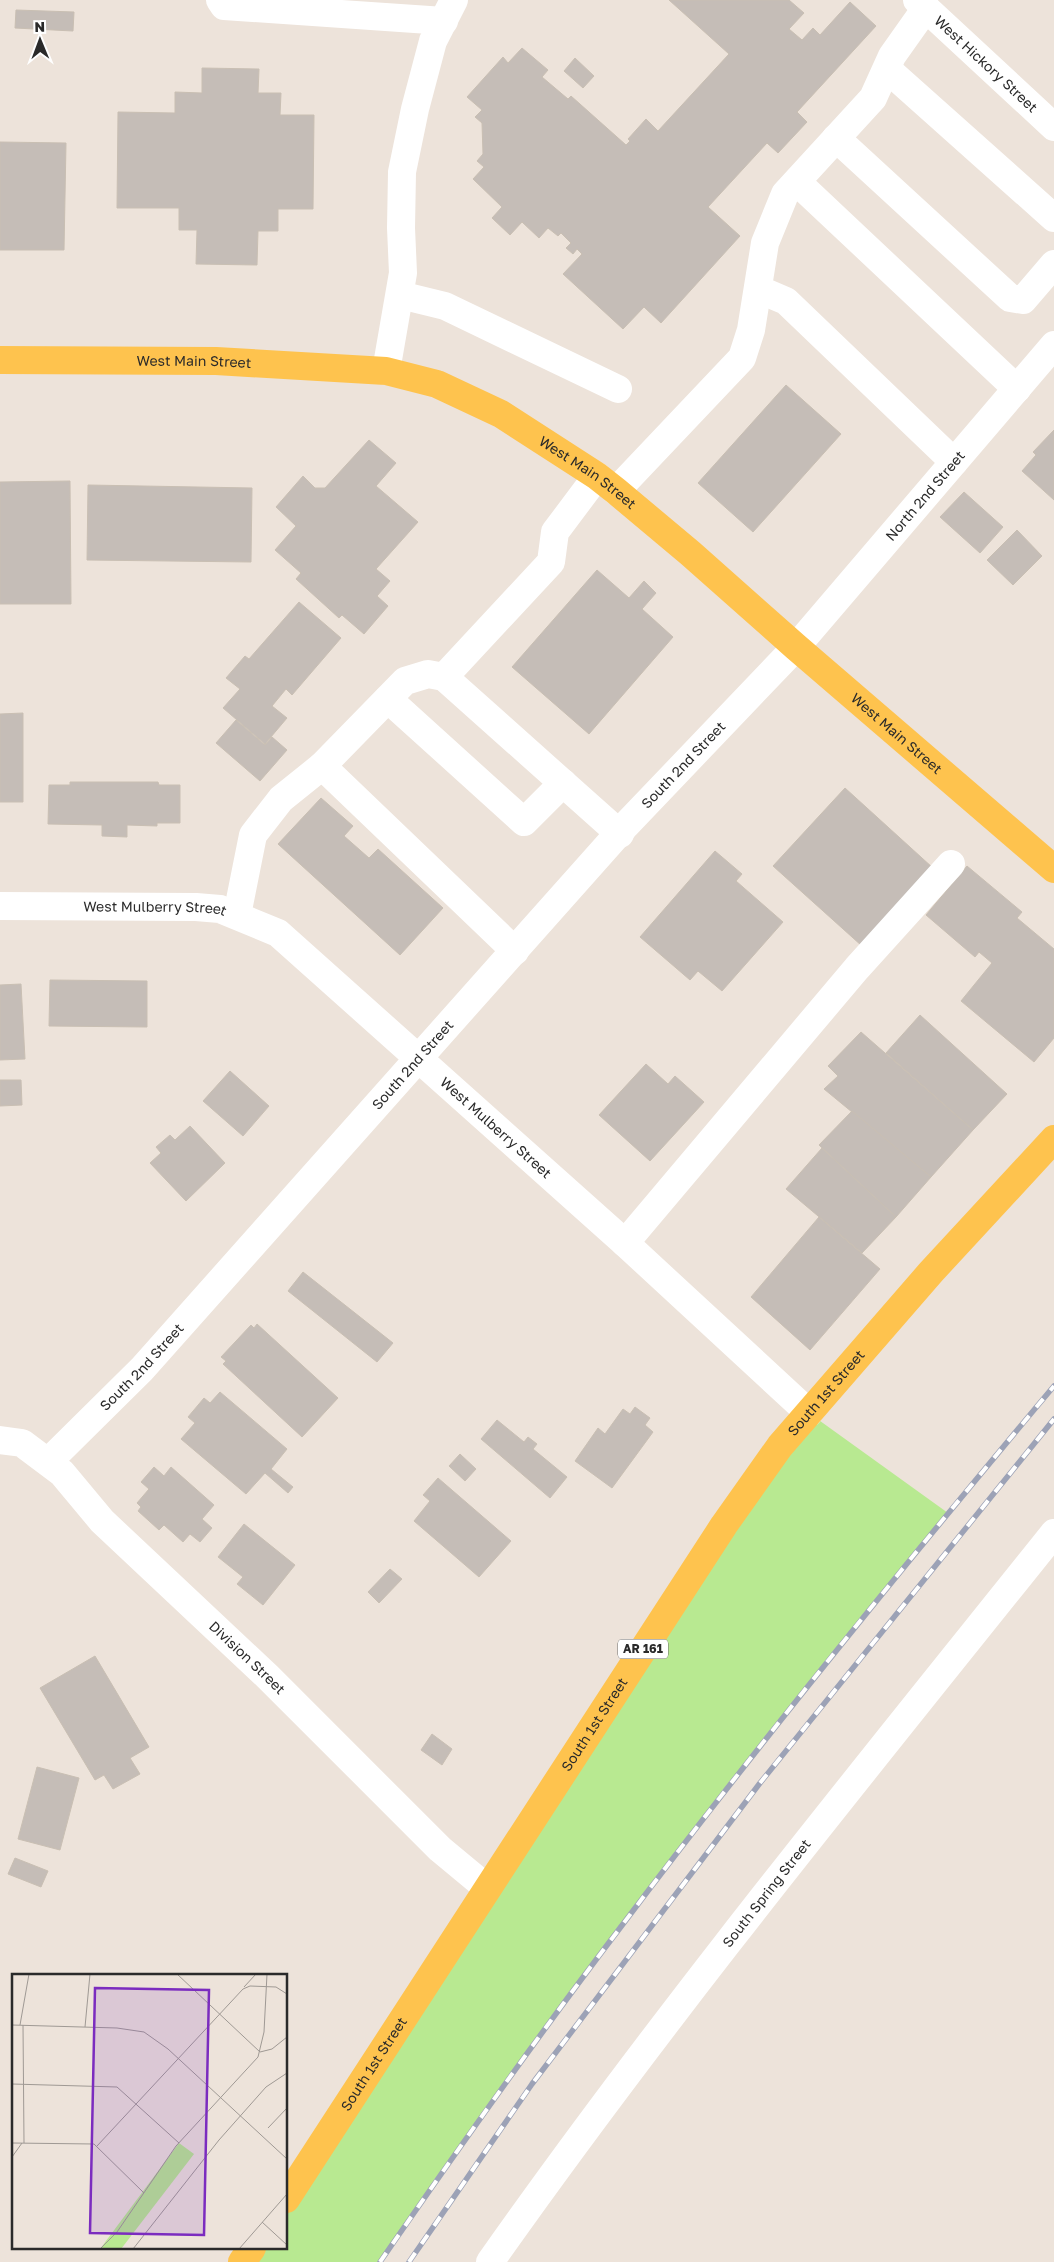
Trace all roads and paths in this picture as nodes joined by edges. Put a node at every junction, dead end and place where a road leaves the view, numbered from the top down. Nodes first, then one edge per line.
1 (220, 0) edge
2 (921, 4) edge
3 (449, 10) edge
4 (886, 69) junction
5 (1054, 126) edge
6 (836, 138) junction
7 (797, 182) junction
8 (1054, 218) edge
9 (1054, 264) edge
10 (758, 289) junction
11 (400, 295) junction
12 (1054, 346) edge
13 (0, 360) edge
14 (386, 371) junction
15 (618, 389) dead end
16 (1017, 389) junction
17 (954, 462) junction
18 (607, 484) junction
19 (796, 647) junction
20 (444, 677) junction
21 (388, 699) junction
22 (322, 766) junction
23 (563, 783) junction
24 (620, 834) junction
25 (951, 864) dead end
26 (1054, 869) edge
27 (0, 906) edge
28 (237, 915) junction
29 (515, 951) junction
30 (418, 1060) junction
31 (1054, 1139) edge
32 (625, 1243) junction
33 (809, 1413) junction
34 (0, 1440) edge
35 (49, 1461) junction
36 (1054, 1533) edge
37 (486, 1888) junction
38 (288, 2196) edge
39 (251, 2250) edge
40 (242, 2262) edge
41 (490, 2262) edge

1 - 3 street
2 - 4 street
2 - 5 street, West Hickory Street
3 - 11 street
4 - 6 street
4 - 8 street
6 - 7 street
6 - 9 street
7 - 10 street
7 - 16 street
10 - 17 street
10 - 18 street
11 - 14 street
11 - 15 street
12 - 16 street, North 2nd Street
13 - 14 main road, West Main Street
14 - 18 main road, West Main Street
16 - 17 street, North 2nd Street
17 - 19 street, North 2nd Street
18 - 19 main road, West Main Street
18 - 20 street
19 - 24 street, South 2nd Street
19 - 26 main road, West Main Street
20 - 21 street
20 - 23 street
21 - 22 street
21 - 23 street
22 - 28 street
22 - 29 street
23 - 24 street
24 - 29 street, South 2nd Street
25 - 32 street
27 - 28 street, West Mulberry Street
28 - 30 street, West Mulberry Street
29 - 30 street, South 2nd Street
30 - 32 street, West Mulberry Street
30 - 35 street, South 2nd Street
31 - 33 main road, South 1st Street / AR 161
32 - 33 street, West Mulberry Street
33 - 37 main road, South 1st Street / AR 161
34 - 35 street, Division Street
35 - 37 street, Division Street
36 - 41 street, South Spring Street
37 - 38 main road, South 1st Street / AR 161
39 - 40 main road

